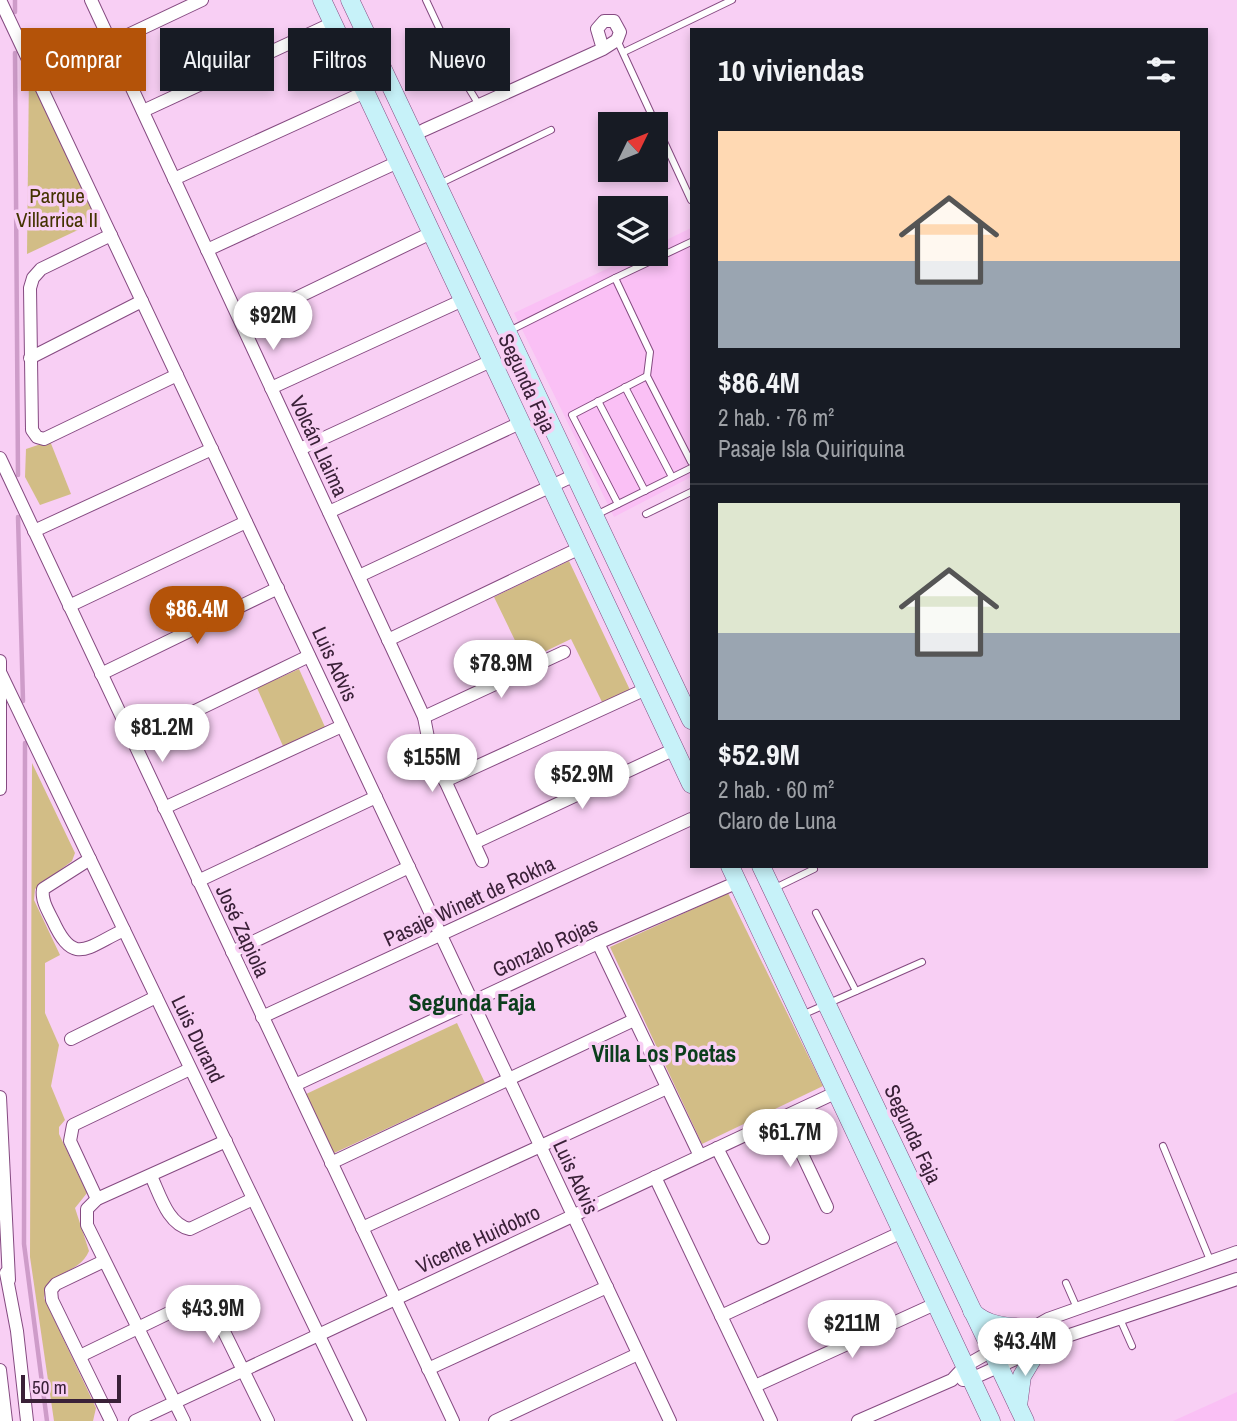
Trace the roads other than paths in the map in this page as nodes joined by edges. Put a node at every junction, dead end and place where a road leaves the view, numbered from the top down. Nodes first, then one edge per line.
1 (0, 0) edge
2 (91, 0) edge
3 (202, 0) edge
4 (322, 0) edge
5 (350, 0) edge
6 (426, 0) edge
7 (732, 0) edge
8 (333, 23) junction
9 (104, 28) edge
10 (143, 28) edge
11 (621, 46) junction
12 (603, 49) junction
13 (134, 91) edge
14 (365, 92) junction
15 (480, 104) junction
16 (143, 111) junction
17 (551, 130) dead end
18 (414, 135) junction
19 (398, 162) junction
20 (174, 179) junction
21 (438, 184) junction
22 (690, 198) edge
23 (431, 233) junction
24 (111, 235) junction
25 (690, 242) edge
26 (207, 250) junction
27 (615, 278) junction
28 (463, 300) junction
29 (142, 301) junction
30 (242, 324) junction
31 (507, 332) junction
32 (30, 358) junction
33 (491, 361) junction
34 (177, 375) junction
35 (647, 376) junction
36 (625, 387) junction
37 (271, 388) junction
38 (598, 401) junction
39 (520, 423) junction
40 (212, 449) junction
41 (300, 449) junction
42 (0, 458) edge
43 (690, 460) edge
44 (690, 468) edge
45 (575, 475) junction
46 (672, 477) junction
47 (550, 486) junction
48 (645, 491) junction
49 (690, 492) edge
50 (618, 504) junction
51 (329, 512) junction
52 (646, 514) dead end
53 (595, 516) junction
54 (246, 522) junction
55 (34, 531) junction
56 (580, 548) junction
57 (359, 576) junction
58 (278, 588) junction
59 (69, 606) junction
60 (388, 640) junction
61 (564, 652) dead end
62 (309, 656) junction
63 (0, 661) edge
64 (1, 674) edge
65 (101, 674) junction
66 (646, 689) junction
67 (424, 717) junction
68 (690, 718) edge
69 (0, 722) edge
70 (342, 726) junction
71 (133, 741) junction
72 (675, 749) junction
73 (445, 782) junction
74 (690, 782) edge
75 (0, 789) edge
76 (376, 797) junction
77 (164, 808) junction
78 (690, 819) edge
79 (476, 842) junction
80 (90, 859) junction
81 (482, 861) dead end
82 (409, 867) junction
83 (762, 868) edge
84 (814, 869) dead end
85 (734, 874) edge
86 (198, 881) junction
87 (772, 890) junction
88 (816, 913) dead end
89 (124, 930) junction
90 (441, 935) junction
91 (598, 943) junction
92 (232, 952) junction
93 (922, 961) dead end
94 (856, 991) junction
95 (156, 997) junction
96 (472, 1002) junction
97 (826, 1004) junction
98 (801, 1016) junction
99 (262, 1017) junction
100 (634, 1020) junction
101 (71, 1039) dead end
102 (190, 1069) junction
103 (509, 1079) junction
104 (295, 1085) junction
105 (667, 1088) junction
106 (837, 1092) junction
107 (0, 1097) edge
108 (784, 1116) junction
109 (226, 1141) junction
110 (540, 1146) junction
111 (1163, 1146) dead end
112 (718, 1148) junction
113 (1, 1152) edge
114 (700, 1156) junction
115 (331, 1163) junction
116 (151, 1176) junction
117 (656, 1177) junction
118 (97, 1199) junction
119 (253, 1199) junction
120 (827, 1207) dead end
121 (573, 1215) junction
122 (362, 1228) junction
123 (900, 1233) junction
124 (762, 1238) dead end
125 (1237, 1252) edge
126 (0, 1256) edge
127 (1210, 1260) junction
128 (104, 1261) junction
129 (1237, 1279) edge
130 (9, 1280) junction
131 (1066, 1283) dead end
132 (607, 1287) junction
133 (395, 1299) junction
134 (935, 1304) junction
135 (1077, 1308) junction
136 (970, 1309) junction
137 (721, 1317) junction
138 (1119, 1318) junction
139 (136, 1328) junction
140 (1030, 1328) junction
141 (1084, 1330) junction
142 (318, 1335) junction
143 (1040, 1346) junction
144 (1132, 1346) dead end
145 (638, 1354) junction
146 (80, 1356) junction
147 (995, 1360) junction
148 (428, 1369) junction
149 (0, 1370) edge
150 (243, 1370) junction
151 (968, 1373) junction
152 (755, 1386) junction
153 (175, 1402) junction
154 (1021, 1413) edge
155 (6, 1421) edge
156 (27, 1421) edge
157 (111, 1421) edge
158 (135, 1421) edge
159 (184, 1421) edge
160 (268, 1421) edge
161 (360, 1421) edge
162 (453, 1421) edge
163 (495, 1421) edge
164 (670, 1421) edge
165 (771, 1421) edge
166 (858, 1421) edge
167 (991, 1421) edge

1 - 24 street, Luis Advis
2 - 9 street, Volcán Llaima
3 - 10 street
4 - 8 main road, Segunda Faja
5 - 18 main road, Segunda Faja
6 - 15 lane
7 - 11 lane
8 - 14 main road, Segunda Faja
8 - 16 street
11 - 12 street
11 - 12 street
11 - 22 lane
12 - 15 street
13 - 16 street, Volcán Llaima
14 - 19 main road, Segunda Faja
14 - 20 street
15 - 18 street
16 - 20 street, Volcán Llaima
17 - 21 lane
18 - 21 main road, Segunda Faja
19 - 23 main road, Segunda Faja
19 - 26 street
20 - 26 street, Volcán Llaima
21 - 31 main road, Segunda Faja
23 - 28 main road, Segunda Faja
23 - 30 street
24 - 29 street, Luis Advis
24 - 32 street
25 - 27 lane
26 - 30 street, Volcán Llaima
27 - 31 lane
27 - 35 lane
28 - 33 main road, Segunda Faja
28 - 37 street
29 - 32 street
29 - 34 street, Luis Advis
30 - 37 street, Volcán Llaima
31 - 45 main road, Segunda Faja
32 - 34 street
33 - 39 main road, Segunda Faja
33 - 41 street
34 - 40 street, Luis Advis
35 - 36 lane
35 - 43 lane
36 - 38 lane
36 - 46 lane
37 - 41 street, Volcán Llaima
38 - 48 lane
38 - 50 lane
39 - 47 main road, Segunda Faja
39 - 51 street
40 - 54 street, Luis Advis
40 - 55 street
41 - 51 street, Volcán Llaima
42 - 55 street, José Zapiola
44 - 46 lane
45 - 47 street
45 - 53 main road, Segunda Faja
46 - 48 lane
47 - 56 main road, Segunda Faja
47 - 57 street
48 - 50 lane
49 - 52 lane
50 - 53 lane
51 - 57 street, Volcán Llaima
53 - 68 main road, Segunda Faja
54 - 58 street, Luis Advis
54 - 59 street
55 - 59 street, José Zapiola
56 - 60 street
56 - 66 main road, Segunda Faja
57 - 60 street, Volcán Llaima
58 - 62 street, Luis Advis
58 - 65 street
59 - 65 street, José Zapiola
60 - 67 street, Volcán Llaima
61 - 67 street
62 - 70 street, Luis Advis
62 - 71 street
63 - 64 street
64 - 69 street
64 - 80 street, Luis Durand
65 - 71 street, José Zapiola
66 - 72 main road, Segunda Faja
66 - 73 street
67 - 73 street, Volcán Llaima
69 - 75 street
70 - 76 street, Luis Advis
70 - 77 street
71 - 77 street, José Zapiola
72 - 74 main road, Segunda Faja
72 - 79 street
73 - 79 street, Volcán Llaima
76 - 82 street, Luis Advis
76 - 86 street
77 - 86 street, José Zapiola
78 - 90 street, Pasaje Winett de Rokha
79 - 81 street, Volcán Llaima
80 - 89 street, Luis Durand
80 - 89 street
82 - 90 street, Luis Advis
82 - 92 street
83 - 87 main road, Segunda Faja
84 - 87 lane
85 - 91 street, Gonzalo Rojas
85 - 98 main road
86 - 92 street, José Zapiola
87 - 97 main road, Segunda Faja
88 - 94 lane
89 - 95 street, Luis Durand
90 - 96 street, Luis Advis
90 - 99 street, Pasaje Winett de Rokha
91 - 96 street, Gonzalo Rojas
91 - 100 street
92 - 99 street, José Zapiola
93 - 94 lane
94 - 97 lane
95 - 101 street
95 - 102 street, Luis Durand
96 - 103 street, Luis Advis
96 - 104 street, Gonzalo Rojas
97 - 98 lane
97 - 136 main road, Segunda Faja
98 - 106 main road
99 - 104 street, José Zapiola
100 - 103 street
100 - 105 street
102 - 109 street, Luis Durand
102 - 118 street
103 - 110 street, Luis Advis
103 - 115 street
104 - 115 street, José Zapiola
105 - 110 street
105 - 114 street
106 - 108 street, Vicente Huidobro
106 - 123 main road
107 - 113 street
108 - 112 street, Vicente Huidobro
108 - 120 street
109 - 116 street
109 - 119 street, Luis Durand
110 - 121 street, Luis Advis
110 - 122 street
111 - 127 lane
112 - 114 street, Vicente Huidobro
112 - 124 street
113 - 130 street
114 - 117 street, Vicente Huidobro
115 - 122 street, José Zapiola
116 - 118 street
116 - 119 street
117 - 121 street, Vicente Huidobro
117 - 137 street
118 - 128 street
119 - 142 street, Luis Durand
121 - 132 street, Luis Advis
121 - 133 street, Vicente Huidobro
122 - 133 street, José Zapiola
123 - 134 main road
123 - 137 street
125 - 127 street
126 - 130 street
127 - 135 street
128 - 139 street
128 - 146 street
129 - 138 street
130 - 156 street
131 - 135 lane
132 - 145 street, Luis Advis
132 - 148 street
133 - 142 street, Vicente Huidobro
133 - 148 street, José Zapiola
134 - 151 main road
134 - 152 street
135 - 140 street
135 - 141 street
136 - 140 main road
136 - 147 main road, Segunda Faja
137 - 152 street
138 - 141 street
138 - 144 lane
139 - 146 street
139 - 150 street
139 - 153 street
140 - 147 street
141 - 143 street
142 - 150 street, Vicente Huidobro
142 - 161 street, Luis Durand
143 - 147 street
143 - 154 main road
145 - 163 street
145 - 164 street, Luis Advis
146 - 157 street
147 - 151 street
147 - 154 main road, Segunda Faja
148 - 162 street, José Zapiola
149 - 155 street
150 - 153 street, Vicente Huidobro
150 - 160 street
151 - 166 street
151 - 167 main road
152 - 165 street
153 - 158 street, Vicente Huidobro
153 - 159 street

